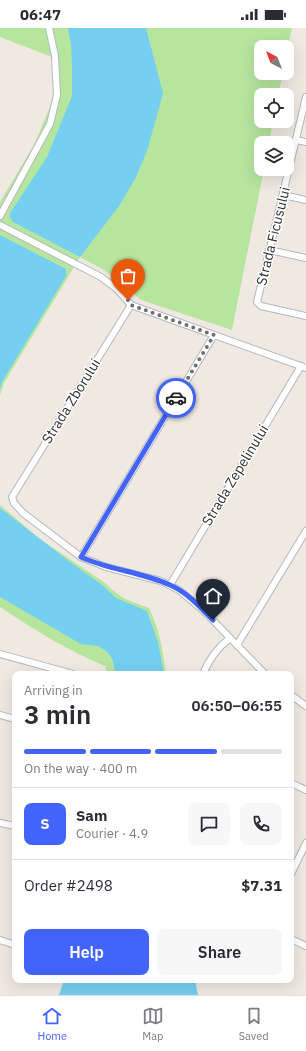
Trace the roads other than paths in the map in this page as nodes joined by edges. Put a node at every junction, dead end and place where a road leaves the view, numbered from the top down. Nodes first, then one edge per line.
1 (49, 28) edge
2 (306, 97) edge
3 (296, 140) junction
4 (306, 142) edge
5 (283, 195) junction
6 (306, 200) edge
7 (0, 216) edge
8 (0, 226) edge
9 (269, 250) junction
10 (306, 258) edge
11 (131, 305) junction
12 (306, 316) edge
13 (214, 335) junction
14 (303, 367) edge
15 (306, 531) edge
16 (81, 557) junction
17 (170, 584) junction
18 (230, 638) junction
19 (237, 646) junction
20 (0, 654) edge
21 (62, 671) edge
22 (204, 671) edge
23 (261, 671) edge
24 (294, 697) edge
25 (306, 706) edge
26 (0, 716) edge
27 (12, 718) edge
28 (294, 784) edge
29 (306, 790) edge
30 (0, 823) edge
31 (12, 825) edge
32 (306, 843) edge
33 (294, 868) edge
34 (0, 940) edge
35 (294, 940) edge
36 (12, 944) edge
37 (306, 946) edge

1 - 7 street
2 - 3 street, Strada Ficusului
3 - 4 street
3 - 5 street, Strada Ficusului
5 - 6 street
5 - 9 street, Strada Ficusului
8 - 11 street
9 - 10 street
9 - 12 street, Strada Ficusului
11 - 13 street
11 - 16 street, Strada Zborului
13 - 14 street
13 - 16 street
14 - 17 street, Strada Zepelinului
15 - 19 street
16 - 17 street
17 - 18 street
18 - 19 street
18 - 22 street
19 - 23 street
20 - 21 street
24 - 25 street
26 - 27 street
28 - 29 street
30 - 31 street
32 - 33 street
34 - 36 street
35 - 37 street

